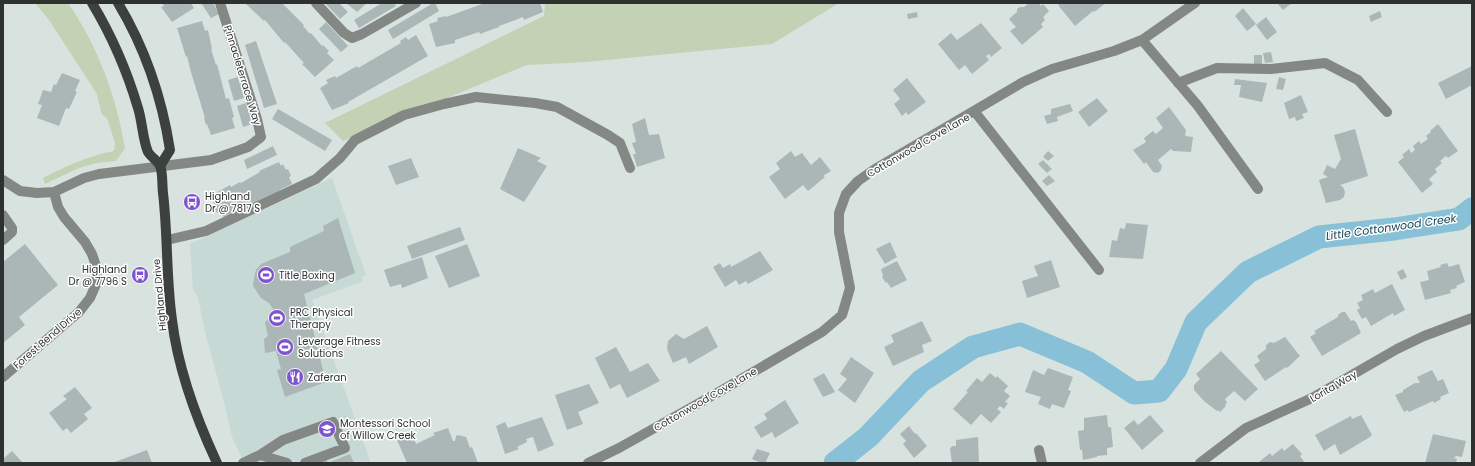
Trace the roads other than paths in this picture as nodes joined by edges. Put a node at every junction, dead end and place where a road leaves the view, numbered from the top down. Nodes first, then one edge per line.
1 (92, 3) edge
2 (118, 3) edge
3 (220, 3) edge
4 (316, 3) edge
5 (416, 3) edge
6 (1195, 3) edge
7 (1142, 40) junction
8 (1178, 83) junction
9 (976, 112) junction
10 (1387, 112) dead end
11 (160, 166) junction
12 (630, 168) dead end
13 (4, 183) edge
14 (1258, 189) dead end
15 (54, 192) junction
16 (3, 215) edge
17 (3, 240) edge
18 (167, 240) junction
19 (1099, 270) dead end
20 (1472, 318) edge
21 (3, 377) edge
22 (1039, 450) dead end
23 (260, 455) junction
24 (217, 463) edge
25 (243, 463) edge
26 (287, 463) edge
27 (305, 463) edge
28 (588, 463) edge
29 (1042, 463) edge
30 (1200, 463) edge

1 - 11 main road
2 - 11 main road
3 - 11 street, Pinnacleterrace Way
4 - 5 street
6 - 7 street, Cottonwood Cove Lane
7 - 8 street
7 - 9 street, Cottonwood Cove Lane
8 - 10 street
8 - 14 street
9 - 19 street
9 - 28 street, Cottonwood Cove Lane
11 - 15 street
11 - 18 main road, Highland Drive
12 - 18 street
13 - 15 street
15 - 21 street, Forest Bend Drive
16 - 17 street
18 - 24 main road, Highland Drive
20 - 30 street, Lorita Way
22 - 29 street
23 - 25 street
23 - 26 street
23 - 27 street

